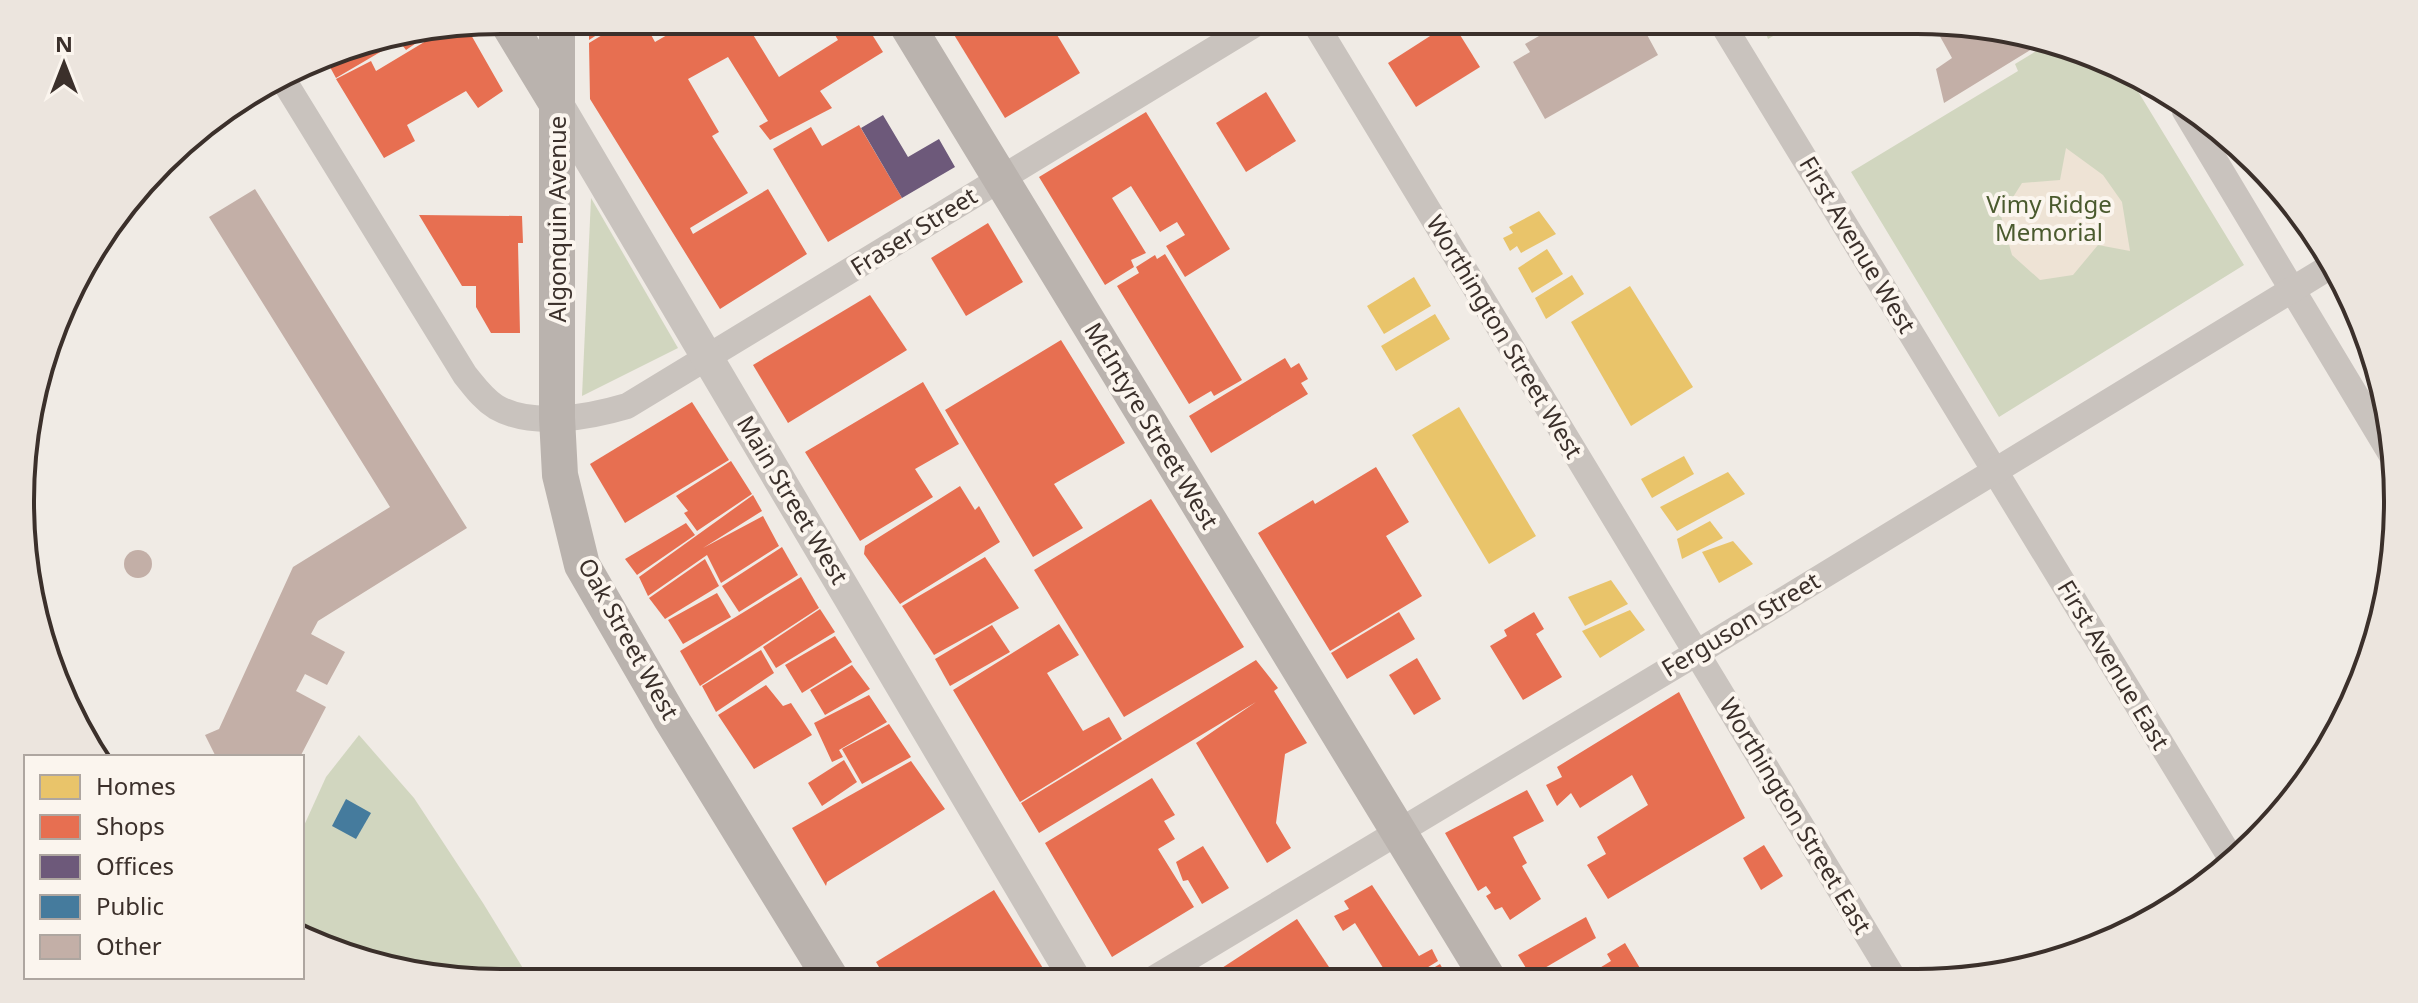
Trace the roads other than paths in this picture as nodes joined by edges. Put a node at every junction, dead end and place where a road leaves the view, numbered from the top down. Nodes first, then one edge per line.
1 (515, 34) edge
2 (557, 34) edge
3 (913, 34) edge
4 (1239, 34) edge
5 (1321, 34) edge
6 (1729, 34) edge
7 (287, 86) edge
8 (558, 105) junction
9 (2194, 126) edge
10 (1001, 179) junction
11 (2323, 271) edge
12 (2291, 290) junction
13 (709, 359) junction
14 (557, 418) junction
15 (2379, 435) edge
16 (1995, 469) junction
17 (1695, 654) junction
18 (1399, 831) junction
19 (2227, 851) edge
20 (825, 969) edge
21 (1069, 969) edge
22 (1170, 969) edge
23 (1482, 969) edge
24 (1888, 969) edge

1 - 8 main road, Main Street West
2 - 8 main road, Algonquin Avenue
3 - 10 main road, McIntyre Street West
4 - 10 street, Fraser Street
5 - 17 street, Worthington Street West
6 - 16 street, First Avenue West
7 - 14 street
8 - 13 street, Main Street West
8 - 14 main road, Algonquin Avenue
9 - 12 street
10 - 13 street, Fraser Street
10 - 18 main road, McIntyre Street West
11 - 12 street, Ferguson Street
12 - 15 street
12 - 16 street, Ferguson Street
13 - 14 street, Fraser Street
13 - 21 street, Main Street West
14 - 20 main road, Oak Street West
16 - 17 street, Ferguson Street
16 - 19 street, First Avenue East
17 - 18 street, Ferguson Street
17 - 24 street, Worthington Street East
18 - 22 street, Ferguson Street
18 - 23 main road, McIntyre Street West

